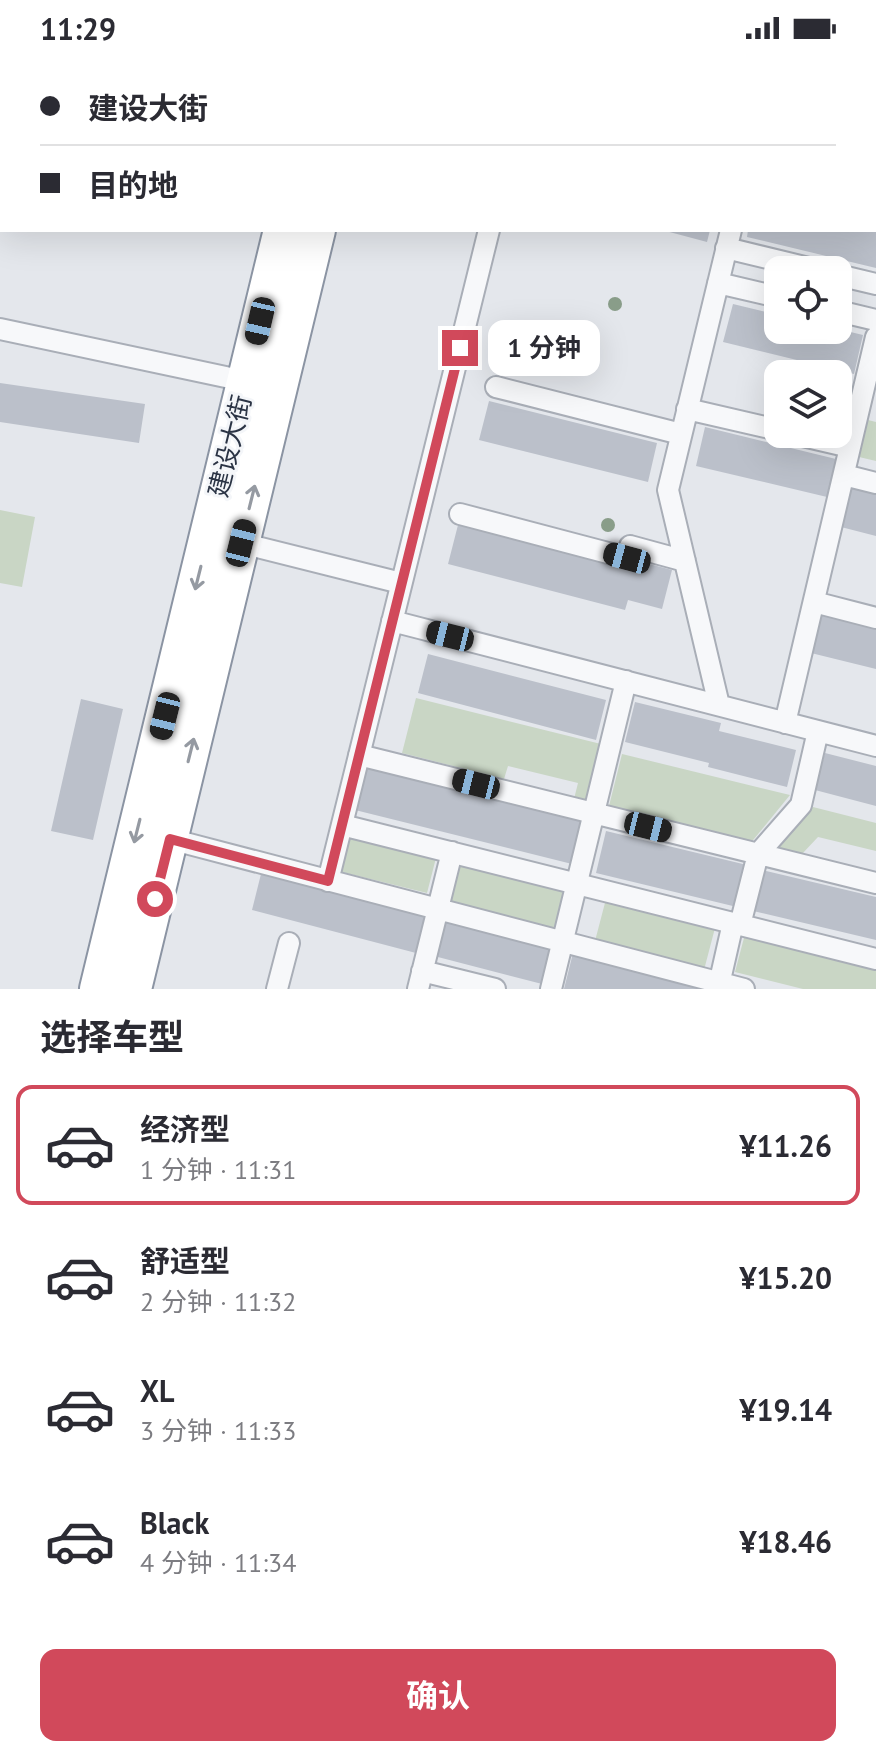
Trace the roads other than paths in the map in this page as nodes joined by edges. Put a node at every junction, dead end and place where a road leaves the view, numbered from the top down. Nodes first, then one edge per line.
1 (282, 232) edge
2 (316, 232) edge
3 (489, 232) edge
4 (729, 239) edge
5 (777, 256) edge
6 (852, 278) edge
7 (718, 283) junction
8 (876, 284) edge
9 (764, 294) edge
10 (852, 314) edge
11 (876, 320) edge
12 (0, 329) edge
13 (875, 341) edge
14 (262, 385) junction
15 (496, 387) dead end
16 (687, 409) junction
17 (764, 427) edge
18 (681, 434) junction
19 (852, 439) edge
20 (850, 448) edge
21 (844, 475) junction
22 (876, 483) edge
23 (460, 514) dead end
24 (241, 543) junction
25 (685, 561) junction
26 (401, 583) junction
27 (814, 602) junction
28 (876, 618) edge
29 (392, 621) junction
30 (626, 681) junction
31 (719, 705) junction
32 (785, 723) junction
33 (818, 731) junction
34 (876, 746) edge
35 (359, 755) junction
36 (594, 813) junction
37 (342, 825) junction
38 (170, 839) junction
39 (452, 852) junction
40 (758, 854) junction
41 (328, 881) junction
42 (876, 883) edge
43 (576, 884) junction
44 (437, 909) junction
45 (737, 924) junction
46 (562, 942) junction
47 (289, 943) dead end
48 (876, 959) edge
49 (420, 980) edge
50 (719, 986) edge
51 (98, 989) edge
52 (133, 989) edge
53 (277, 989) edge
54 (495, 989) edge
55 (551, 989) edge
56 (744, 989) edge

1 - 14 highway, 建设大街
2 - 14 highway, 建设大街
3 - 26 street
4 - 5 street
4 - 7 street
6 - 8 street
7 - 9 street
7 - 16 street
10 - 11 street
12 - 14 street
13 - 19 street
24 -> 14 highway, 建设大街
14 -> 51 highway, 建设大街
15 - 18 street
16 - 17 street
16 - 18 street
18 - 25 street
20 - 21 street
21 - 22 street
21 - 27 street
23 - 25 street
24 - 26 street
38 -> 24 highway, 建设大街
25 - 31 street
26 - 29 street
27 - 28 street
27 - 32 street
29 - 30 street
29 - 35 street
30 - 31 street
30 - 36 street
31 - 32 street
32 - 33 street
33 - 34 street
33 - 40 street
35 - 36 street
35 - 37 street
36 - 40 street
36 - 43 street
37 - 39 street
37 - 41 street
38 - 41 street
38 - 52 highway, 建设大街
39 - 43 street
39 - 44 street
40 - 42 street
40 - 45 street
41 - 44 street
43 - 45 street
43 - 46 street
44 - 46 street
44 - 49 street
45 - 48 street
45 - 50 street
46 - 50 street
46 - 55 street
47 - 53 street
49 - 54 street
50 - 56 street

